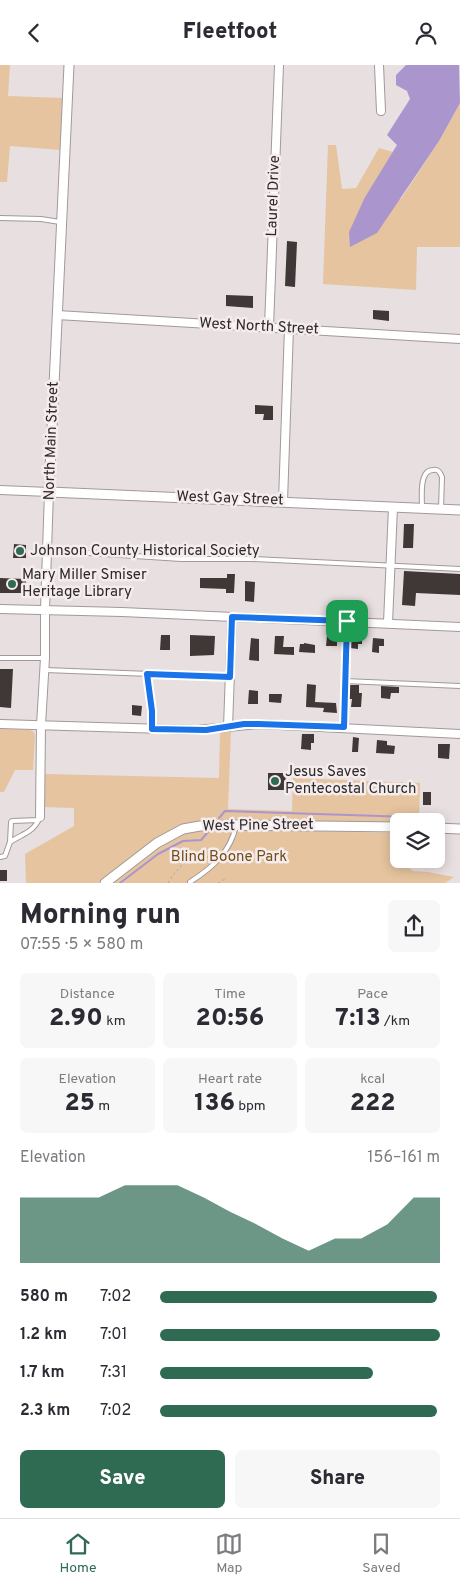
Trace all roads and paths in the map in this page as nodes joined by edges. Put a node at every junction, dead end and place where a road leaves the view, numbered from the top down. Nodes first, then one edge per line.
1 (69, 65) edge
2 (278, 65) edge
3 (379, 65) edge
4 (381, 111) dead end
5 (0, 218) edge
6 (63, 222) junction
7 (57, 315) junction
8 (269, 327) junction
9 (289, 328) junction
10 (460, 339) edge
11 (0, 490) edge
12 (49, 492) junction
13 (284, 501) junction
14 (393, 507) junction
15 (422, 508) junction
16 (441, 509) junction
17 (460, 510) edge
18 (47, 552) junction
19 (391, 565) junction
20 (460, 569) edge
21 (0, 609) edge
22 (45, 610) junction
23 (232, 617) junction
24 (347, 621) junction
25 (388, 623) junction
26 (460, 627) edge
27 (0, 658) edge
28 (45, 658) junction
29 (44, 670) junction
30 (147, 674) junction
31 (230, 677) junction
32 (345, 681) junction
33 (460, 686) edge
34 (0, 724) edge
35 (41, 725) junction
36 (228, 727) junction
37 (344, 727) junction
38 (152, 729) junction
39 (460, 733) edge
40 (39, 819) junction
41 (236, 825) junction
42 (390, 827) edge
43 (445, 828) edge
44 (460, 829) edge
45 (10, 841) junction
46 (0, 857) edge
47 (207, 857) dead end
48 (226, 878) dead end
49 (190, 882) edge
50 (104, 883) edge
51 (168, 883) edge
52 (218, 883) edge

1 - 6 street, North Main Street
2 - 8 street, Laurel Drive
3 - 4 street
5 - 6 lane
6 - 7 street, North Main Street
7 - 8 street, West North Street
7 - 12 street, North Main Street
8 - 9 street, West North Street
9 - 10 street, West North Street
9 - 13 street
11 - 12 street, West Gay Street
12 - 13 street, West Gay Street
12 - 18 street, North Main Street
13 - 14 street, West Gay Street
14 - 15 street, West Gay Street
14 - 19 street
15 - 16 street, West Gay Street
15 - 16 lane
16 - 17 street, West Gay Street
18 - 19 lane
18 - 22 street, North Main Street
19 - 20 lane
19 - 25 street
21 - 22 street
22 - 23 street
22 - 28 street, North Main Street
23 - 24 street
23 - 31 street
24 - 25 street
24 - 32 lane
25 - 26 street
27 - 28 lane
28 - 29 street, North Main Street
29 - 30 lane
29 - 35 street, North Main Street
30 - 31 lane
30 - 38 lane
31 - 36 street
32 - 33 lane
32 - 37 lane
34 - 35 street
35 - 38 street
35 - 40 street, North Main Street
36 - 37 street
36 - 38 street
37 - 39 street
40 - 45 lane
40 - 45 lane
41 - 42 street, West Pine Street
41 - 49 lane
41 - 50 street, West Pine Street
43 - 44 street
45 - 46 lane
47 - 51 path
48 - 52 path

